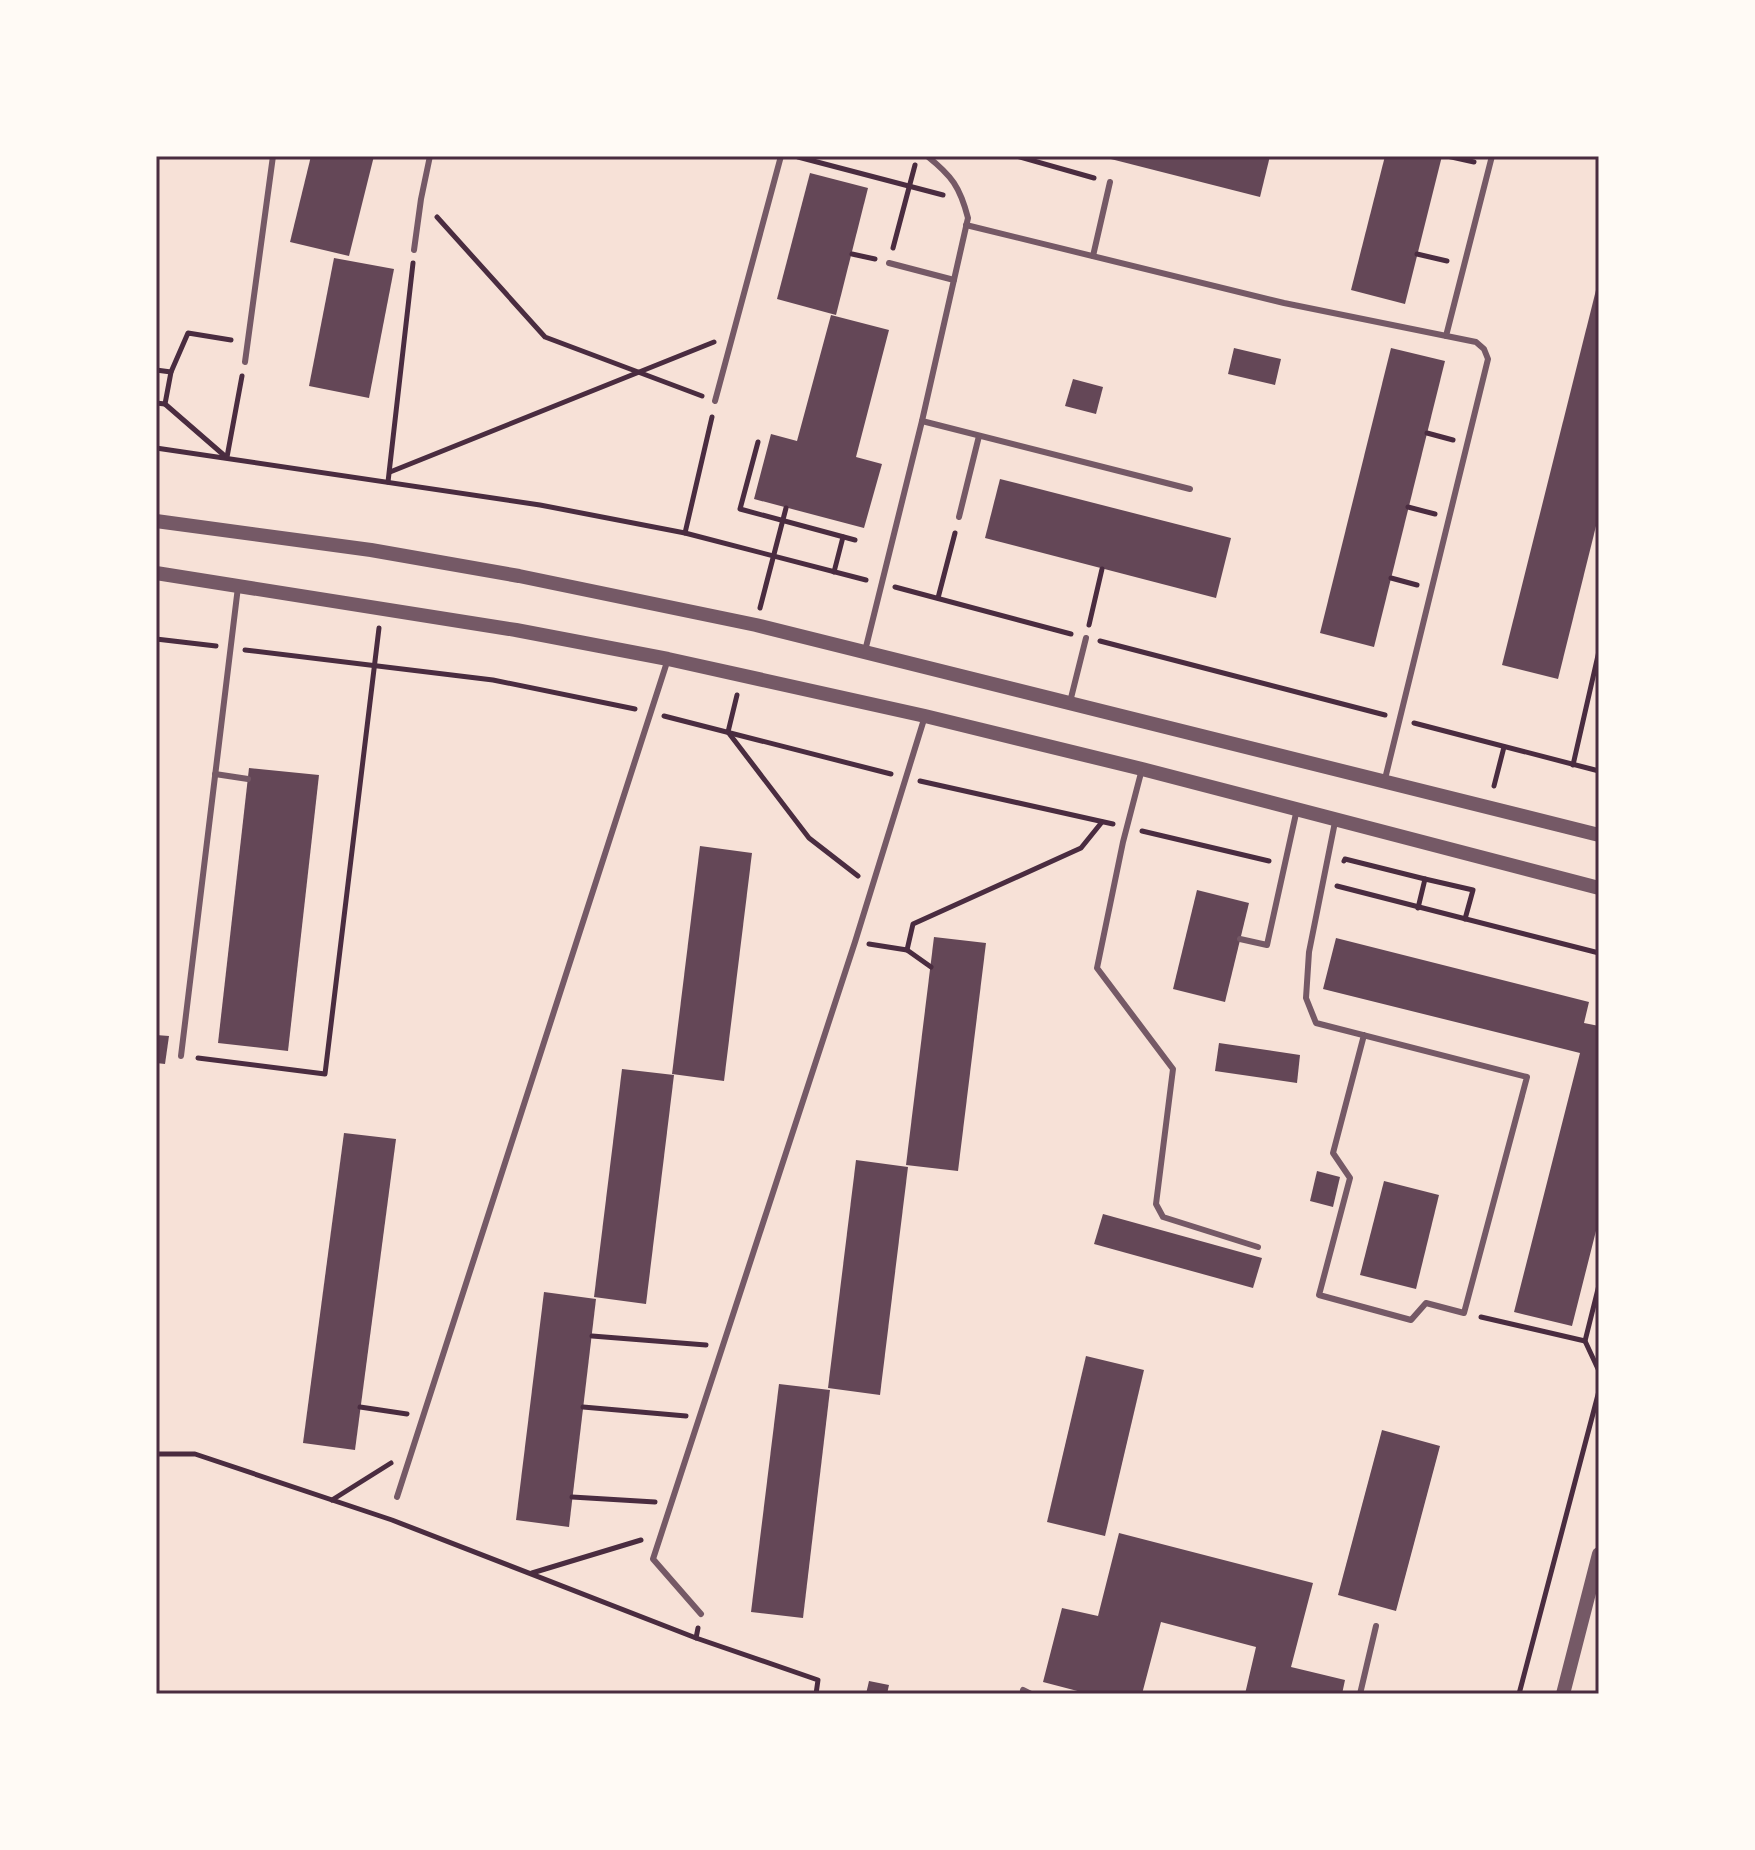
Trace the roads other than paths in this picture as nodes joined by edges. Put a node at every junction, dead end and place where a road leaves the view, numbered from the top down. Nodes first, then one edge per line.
1 (273, 156) edge
2 (430, 156) edge
3 (781, 156) edge
4 (927, 156) edge
5 (1492, 156) edge
6 (1110, 182) road end
7 (966, 225) junction
8 (414, 250) road end
9 (1093, 256) junction
10 (889, 263) road end
11 (954, 280) junction
12 (1446, 336) junction
13 (245, 362) road end
14 (715, 401) road end
15 (922, 421) junction
16 (979, 436) junction
17 (1190, 489) dead end
18 (959, 517) road end
19 (156, 521) edge
20 (156, 573) edge
21 (238, 585) junction
22 (1086, 638) road end
23 (865, 651) junction
24 (668, 659) junction
25 (1070, 702) junction
26 (925, 716) junction
27 (1142, 769) junction
28 (215, 774) junction
29 (248, 779) dead end
30 (1384, 783) junction
31 (1297, 809) junction
32 (1336, 818) junction
33 (1599, 835) edge
34 (1599, 888) edge
35 (1240, 939) dead end
36 (1364, 1035) junction
37 (181, 1056) road end
38 (1258, 1247) dead end
39 (397, 1497) dead end
40 (1599, 1554) edge
41 (701, 1614) road end
42 (1376, 1626) dead end
43 (1023, 1690) dead end
44 (1031, 1694) edge
45 (1360, 1694) edge
46 (1563, 1694) edge

1 - 13 lane
2 - 8 lane
3 - 14 lane
4 - 7 lane
5 - 12 lane
6 - 9 lane
7 - 9 lane
7 - 11 lane
9 - 12 lane
10 - 11 lane
11 - 15 lane
12 - 30 lane
15 - 16 lane
15 - 23 lane
16 - 17 lane
16 - 18 lane
19 - 23 street
20 - 21 street
21 - 24 street
21 - 28 lane
22 - 25 lane
23 - 25 street
24 - 26 street
24 - 39 lane
25 - 30 street
26 - 27 street
26 - 41 lane
27 - 31 street
27 - 38 lane
28 - 29 lane
28 - 37 lane
30 - 33 street
31 - 32 street
31 - 35 lane
32 - 34 street
32 - 36 lane
36 - 36 lane
40 - 46 street
42 - 45 lane
43 - 44 lane

